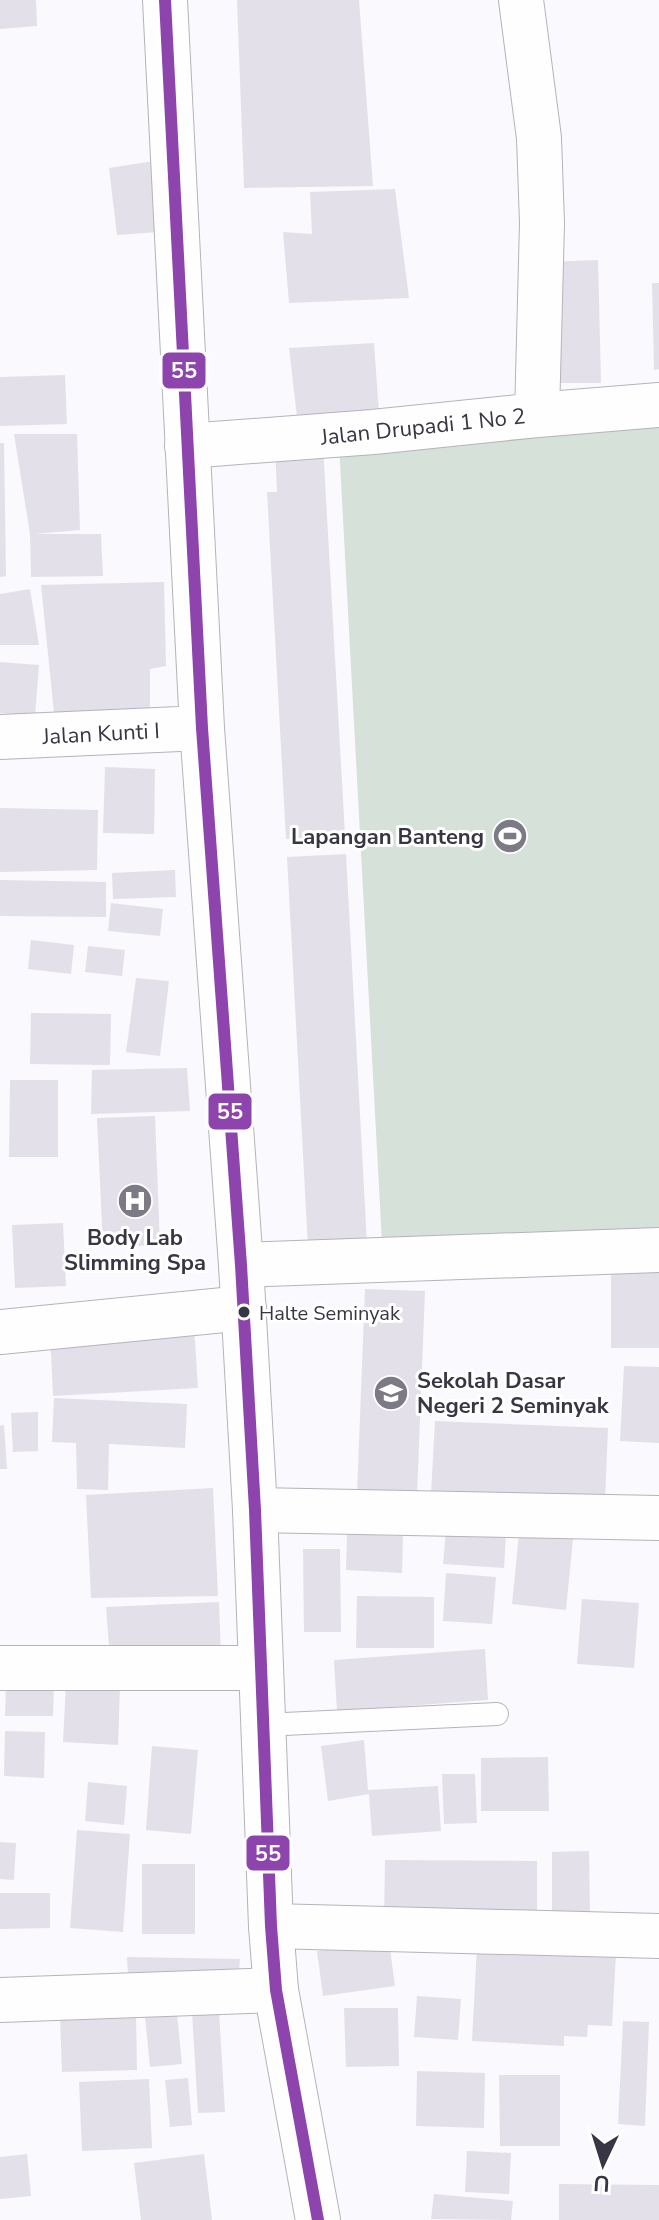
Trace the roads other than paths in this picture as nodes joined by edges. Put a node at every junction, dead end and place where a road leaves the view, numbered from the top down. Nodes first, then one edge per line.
1 (165, 0) edge
2 (521, 0) edge
3 (659, 405) edge
4 (537, 415) junction
5 (187, 446) junction
6 (202, 728) junction
7 (0, 737) edge
8 (659, 1250) edge
9 (241, 1265) junction
10 (244, 1308) junction
11 (0, 1332) edge
12 (255, 1510) junction
13 (659, 1518) edge
14 (0, 1668) edge
15 (261, 1668) junction
16 (497, 1714) dead end
17 (263, 1725) junction
18 (271, 1926) junction
19 (659, 1936) edge
20 (276, 1990) junction
21 (0, 2000) edge
22 (318, 2220) edge

1 - 5 street
2 - 4 street
3 - 4 street, Jalan Drupadi 1 No 2
4 - 5 street, Jalan Drupadi 1 No 2
5 - 6 street
6 - 7 street, Jalan Kunti I
6 - 9 street
8 - 9 street
9 - 10 street
10 - 11 street
10 - 12 street
12 - 13 street
12 - 15 street
14 - 15 street
15 - 17 street
16 - 17 lane
17 - 18 street
18 - 19 street
18 - 20 street
20 - 21 street
20 - 22 street

